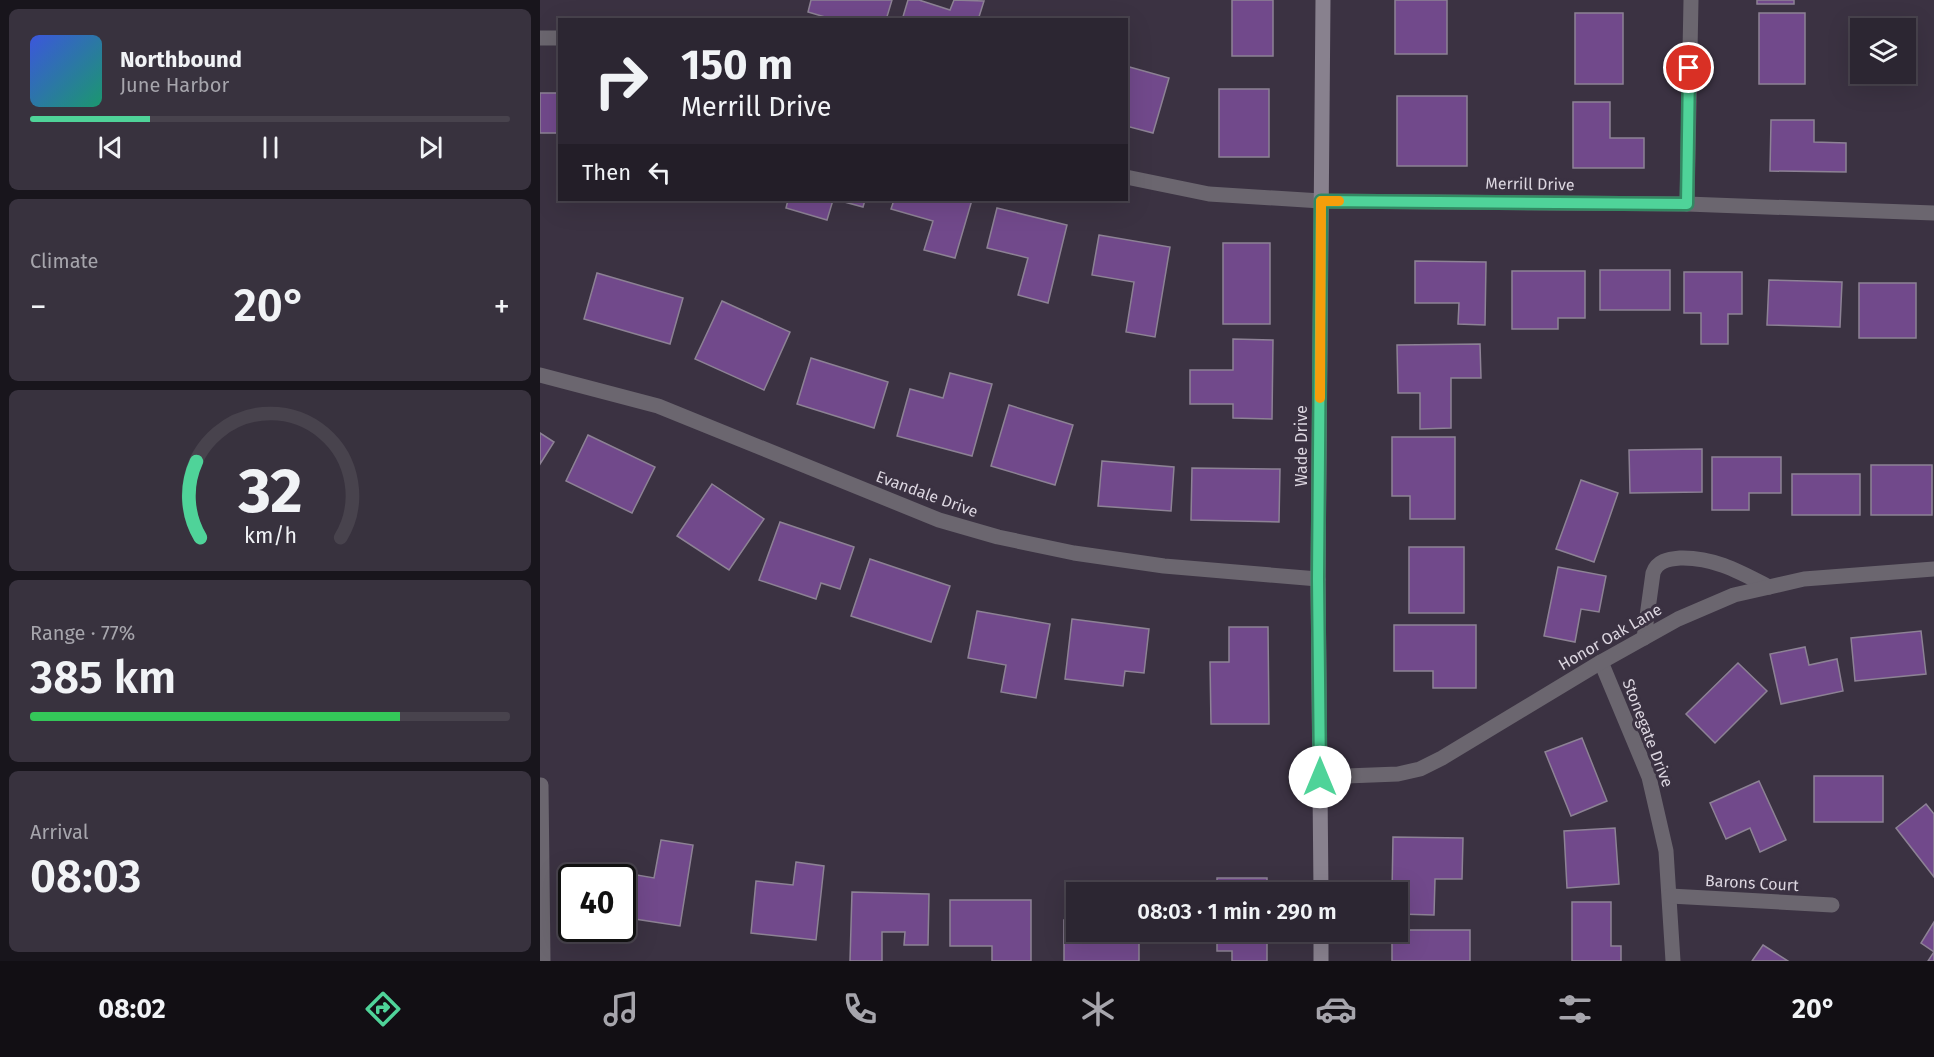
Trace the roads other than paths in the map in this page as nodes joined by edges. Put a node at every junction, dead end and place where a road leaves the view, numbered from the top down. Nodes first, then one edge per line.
1 (1323, 0) edge
2 (1690, 0) edge
3 (540, 38) edge
4 (558, 38) edge
5 (1128, 177) edge
6 (1321, 201) junction
7 (1687, 204) junction
8 (1934, 213) edge
9 (540, 375) edge
10 (1934, 569) edge
11 (1318, 579) junction
12 (1769, 587) junction
13 (1644, 638) junction
14 (1601, 662) junction
15 (1320, 777) junction
16 (541, 785) edge
17 (1321, 882) edge
18 (1670, 896) junction
19 (1832, 905) dead end
20 (1321, 942) edge
21 (543, 961) edge
22 (1321, 961) edge
23 (1673, 961) edge

1 - 6 street, Wade Drive
2 - 7 street
3 - 4 street
5 - 6 street, Merrill Drive
6 - 7 street, Merrill Drive
6 - 11 street, Wade Drive
7 - 8 street, Merrill Drive
9 - 11 street, Evandale Drive
10 - 12 street, Honor Oak Lane
11 - 15 street, Wade Drive
12 - 13 street, Honor Oak Lane
12 - 13 street
13 - 14 street, Honor Oak Lane
14 - 15 street, Honor Oak Lane
14 - 18 street, Stonegate Drive
15 - 17 street, Wade Drive
16 - 21 street
18 - 19 street, Barons Court
18 - 23 street, Stonegate Drive
20 - 22 street

